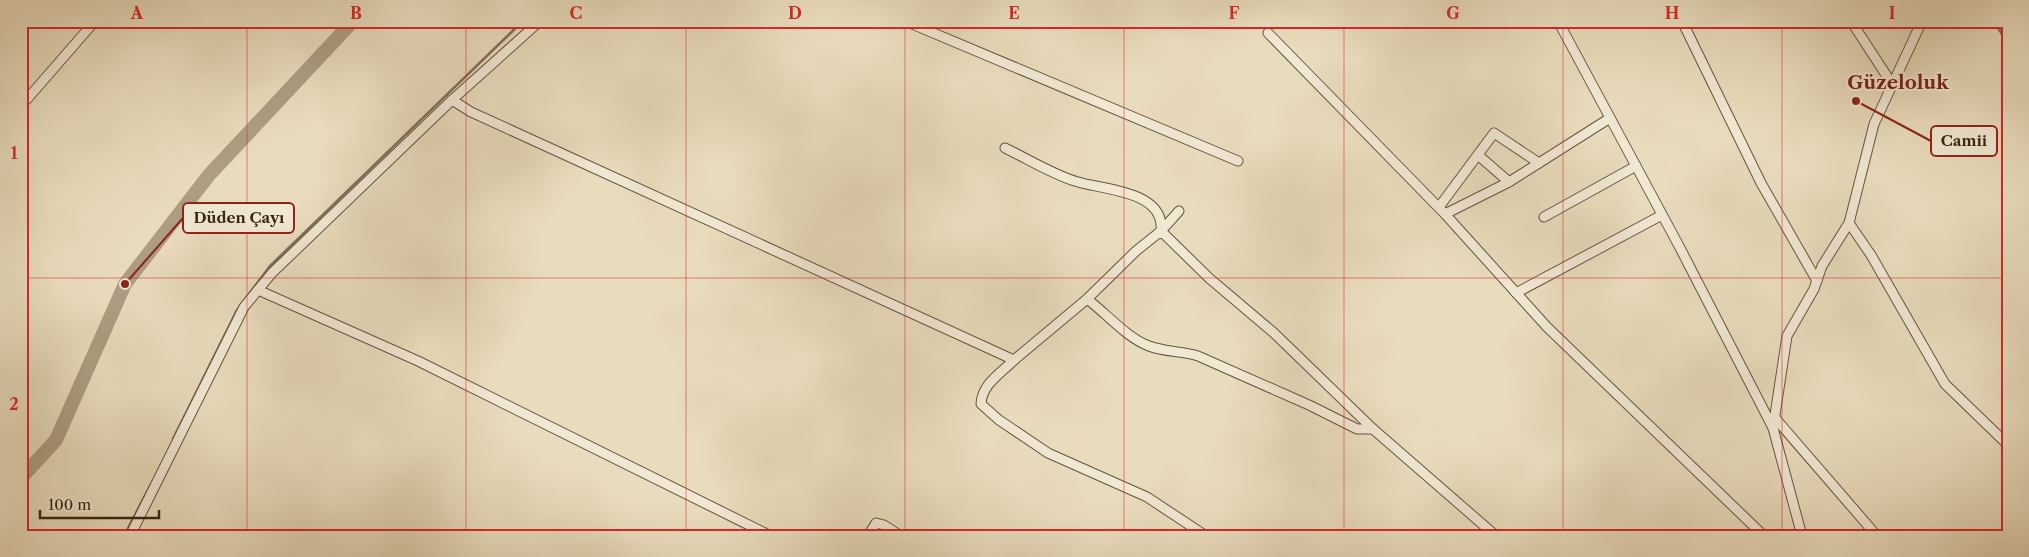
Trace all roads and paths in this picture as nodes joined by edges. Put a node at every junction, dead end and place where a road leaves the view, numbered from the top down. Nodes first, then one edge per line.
1 (95, 21) edge
2 (540, 21) edge
3 (906, 21) edge
4 (1558, 21) edge
5 (1682, 21) edge
6 (1850, 21) edge
7 (1922, 21) edge
8 (1268, 32) dead end
9 (1892, 84) junction
10 (452, 100) junction
11 (21, 106) edge
12 (1610, 118) junction
13 (1005, 148) dead end
14 (1478, 155) junction
15 (1238, 161) dead end
16 (1539, 163) junction
17 (1636, 166) junction
18 (1509, 182) junction
19 (1179, 211) dead end
20 (1442, 211) junction
21 (1662, 215) junction
22 (1544, 216) dead end
23 (1849, 223) junction
24 (1161, 230) junction
25 (1817, 281) junction
26 (258, 290) junction
27 (1516, 293) junction
28 (1087, 299) junction
29 (1014, 360) junction
30 (1775, 418) junction
31 (1773, 428) junction
32 (1373, 429) junction
33 (2008, 445) edge
34 (130, 536) edge
35 (771, 536) edge
36 (868, 536) edge
37 (900, 536) edge
38 (1206, 536) edge
39 (1496, 536) edge
40 (1764, 536) edge
41 (1802, 536) edge
42 (1877, 536) edge

1 - 11 street
2 - 10 street
3 - 15 street
4 - 12 street
5 - 25 street
6 - 9 street
7 - 9 street
8 - 20 street
9 - 23 street
10 - 26 street
10 - 29 street
12 - 16 street
12 - 17 street
13 - 24 street
14 - 16 street
14 - 18 street
14 - 20 street
16 - 18 street
17 - 21 street
17 - 22 street
18 - 20 street
19 - 24 street
20 - 27 street
21 - 27 street
21 - 31 street
23 - 25 street
23 - 33 street
24 - 28 street
24 - 32 street
25 - 30 street
26 - 34 street
26 - 35 street
27 - 40 street
28 - 29 street
28 - 32 street
29 - 38 street
30 - 31 street
30 - 42 street
31 - 41 street
32 - 39 street
36 - 37 street

